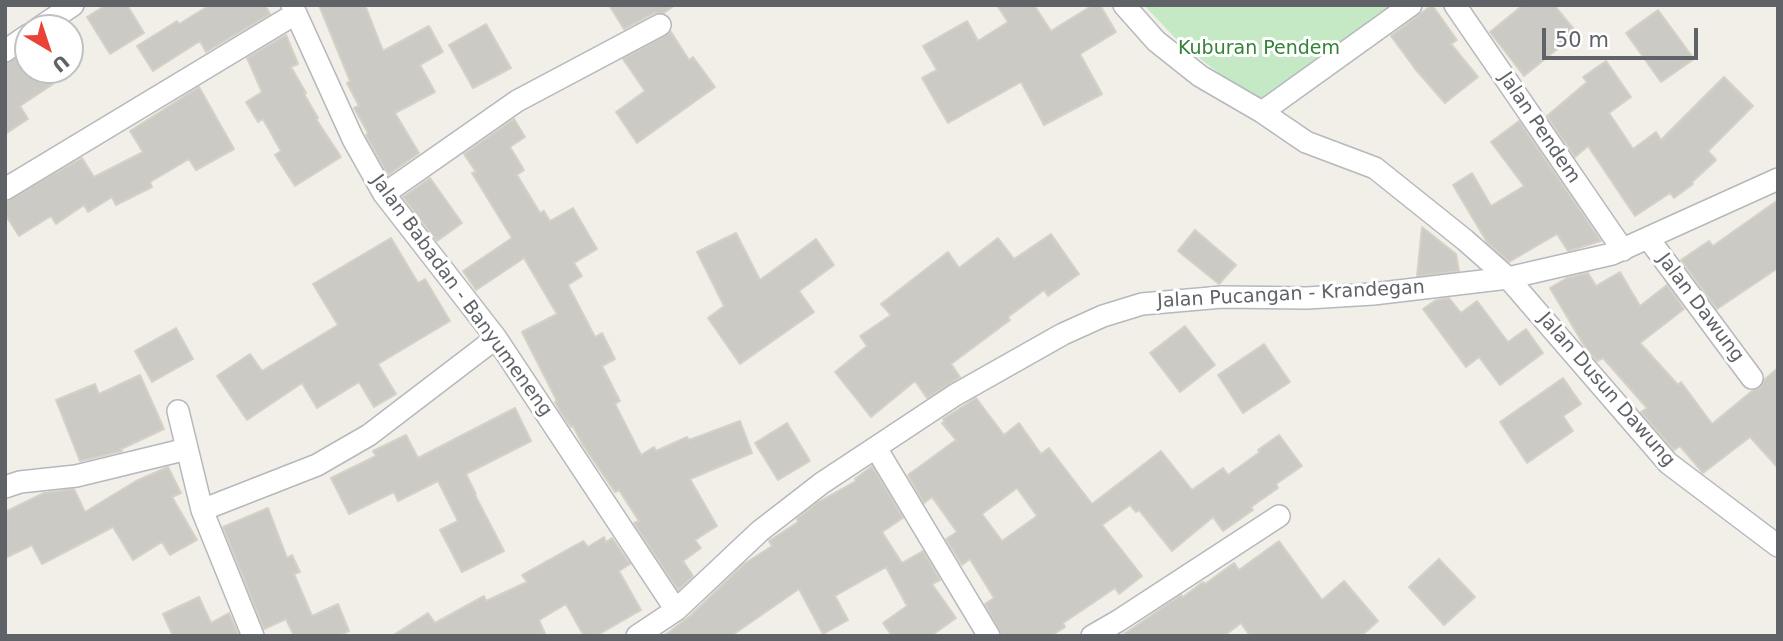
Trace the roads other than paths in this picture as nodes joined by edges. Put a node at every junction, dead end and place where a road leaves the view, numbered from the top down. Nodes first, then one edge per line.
1 (1124, 5) edge
2 (1411, 5) edge
3 (1455, 5) edge
4 (293, 10) edge
5 (660, 25) dead end
6 (1262, 112) junction
7 (1778, 179) edge
8 (5, 189) edge
9 (384, 194) junction
10 (1648, 239) junction
11 (1623, 250) junction
12 (1508, 278) junction
13 (496, 338) junction
14 (1752, 378) dead end
15 (178, 411) dead end
16 (876, 447) junction
17 (187, 449) junction
18 (5, 487) edge
19 (202, 510) junction
20 (1279, 516) dead end
21 (1778, 545) edge
22 (676, 610) junction
23 (253, 636) edge
24 (637, 636) edge
25 (989, 636) edge
26 (1091, 636) edge

1 - 6 street, Jalan Dusun Dawung
2 - 6 street
3 - 11 street, Jalan Pendem
4 - 8 street
4 - 9 street, Jalan Babadan - Banyumeneng
5 - 9 street
6 - 12 street, Jalan Dusun Dawung
7 - 10 street, Jalan Pucangan - Krandegan
9 - 13 street, Jalan Babadan - Banyumeneng
10 - 11 street, Jalan Pucangan - Krandegan
10 - 14 street, Jalan Dawung
11 - 12 street, Jalan Pucangan - Krandegan
12 - 16 street, Jalan Pucangan - Krandegan
12 - 21 street, Jalan Dusun Dawung
13 - 19 street
13 - 22 street, Jalan Babadan - Banyumeneng
15 - 17 street
16 - 22 street, Jalan Pucangan - Krandegan
16 - 25 street
17 - 18 street
17 - 19 street
19 - 23 street
20 - 26 street
22 - 24 street, Jalan Pucangan - Krandegan

